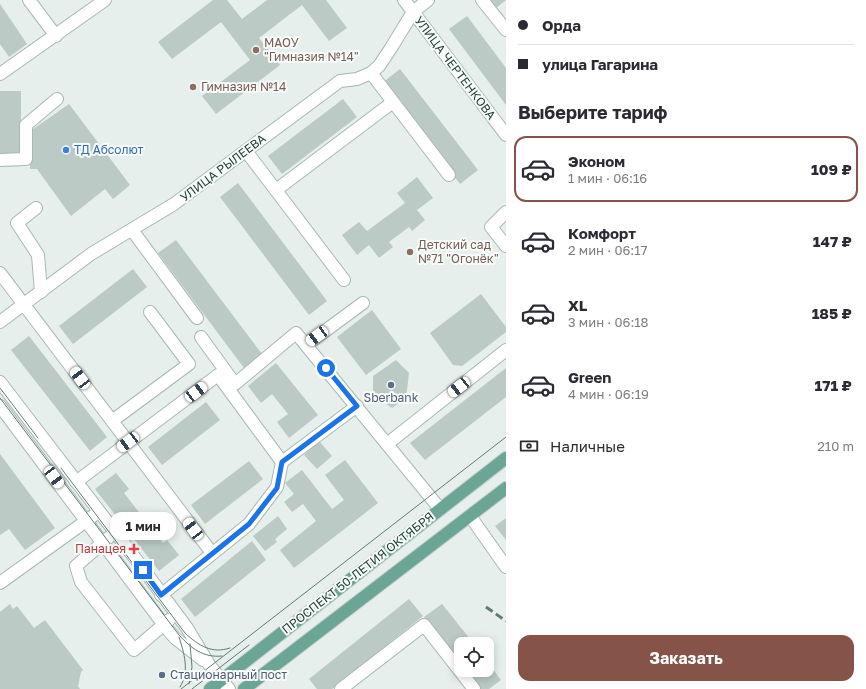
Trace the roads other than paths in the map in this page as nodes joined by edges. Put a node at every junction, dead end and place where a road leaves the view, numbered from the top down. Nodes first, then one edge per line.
1 (29, 0) edge
2 (105, 0) edge
3 (404, 0) edge
4 (428, 0) edge
5 (482, 0) edge
6 (413, 12) junction
7 (506, 30) edge
8 (56, 36) junction
9 (371, 73) junction
10 (0, 74) edge
11 (57, 99) dead end
12 (393, 102) junction
13 (506, 135) edge
14 (246, 151) junction
15 (0, 160) edge
16 (449, 175) dead end
17 (276, 190) junction
18 (36, 208) dead end
19 (506, 212) edge
20 (132, 230) junction
21 (506, 246) edge
22 (0, 273) edge
23 (344, 280) dead end
24 (41, 292) junction
25 (363, 303) dead end
26 (24, 305) junction
27 (150, 312) dead end
28 (198, 318) dead end
29 (0, 322) edge
30 (202, 337) dead end
31 (306, 345) junction
32 (506, 350) edge
33 (0, 382) edge
34 (0, 406) edge
35 (357, 406) junction
36 (112, 421) junction
37 (128, 442) junction
38 (387, 444) junction
39 (506, 458) edge
40 (282, 462) junction
41 (76, 482) junction
42 (506, 488) edge
43 (440, 509) junction
44 (99, 511) junction
45 (470, 516) junction
46 (87, 521) junction
47 (115, 532) junction
48 (102, 542) junction
49 (212, 553) junction
50 (506, 567) edge
51 (0, 583) edge
52 (161, 595) junction
53 (176, 614) junction
54 (164, 625) junction
55 (210, 666) junction
56 (225, 685) edge
57 (210, 689) edge
58 (244, 689) edge
59 (340, 689) edge
60 (474, 689) edge

1 - 8 street
2 - 8 street
3 - 6 street, УЛИЦА ЧЕРТЕНКОВА
4 - 6 street, УЛИЦА РЫЛЕЕВА
5 - 7 street
6 - 9 street, УЛИЦА РЫЛЕЕВА
6 - 13 street, УЛИЦА ЧЕРТЕНКОВА
8 - 10 street
9 - 12 street
9 - 14 street, УЛИЦА РЫЛЕЕВА
11 - 15 street
12 - 16 street
12 - 17 street
14 - 17 street
14 - 20 street, УЛИЦА РЫЛЕЕВА
17 - 23 street
18 - 24 street
19 - 21 street
20 - 24 street, УЛИЦА РЫЛЕЕВА
20 - 28 street
22 - 26 street
24 - 26 street, УЛИЦА РЫЛЕЕВА
25 - 31 street
26 - 29 street, УЛИЦА РЫЛЕЕВА
26 - 36 street
27 - 36 street
30 - 31 street
31 - 35 street
32 - 38 street
33 - 41 street
34 - 46 street
35 - 38 street
35 - 40 street
36 - 37 street
37 - 40 street
37 - 41 street
37 - 49 street
38 - 43 street
39 - 43 main road, ПРОСПЕКТ 50-ЛЕТИЯ ОКТЯБРЯ
40 - 49 street
41 - 44 street
42 - 45 main road, ПРОСПЕКТ 50-ЛЕТИЯ ОКТЯБРЯ
43 - 56 main road, ПРОСПЕКТ 50-ЛЕТИЯ ОКТЯБРЯ
44 - 46 street
44 - 47 street
45 - 50 street
45 - 58 main road, ПРОСПЕКТ 50-ЛЕТИЯ ОКТЯБРЯ
46 - 48 street
46 - 51 street
47 - 48 street
47 - 52 street
48 - 54 street
48 - 54 street
49 - 52 street
52 - 53 street
53 - 54 street
53 - 55 street
54 - 55 street
55 - 56 street
56 - 57 main road, ПРОСПЕКТ 50-ЛЕТИЯ ОКТЯБРЯ
59 - 60 street

